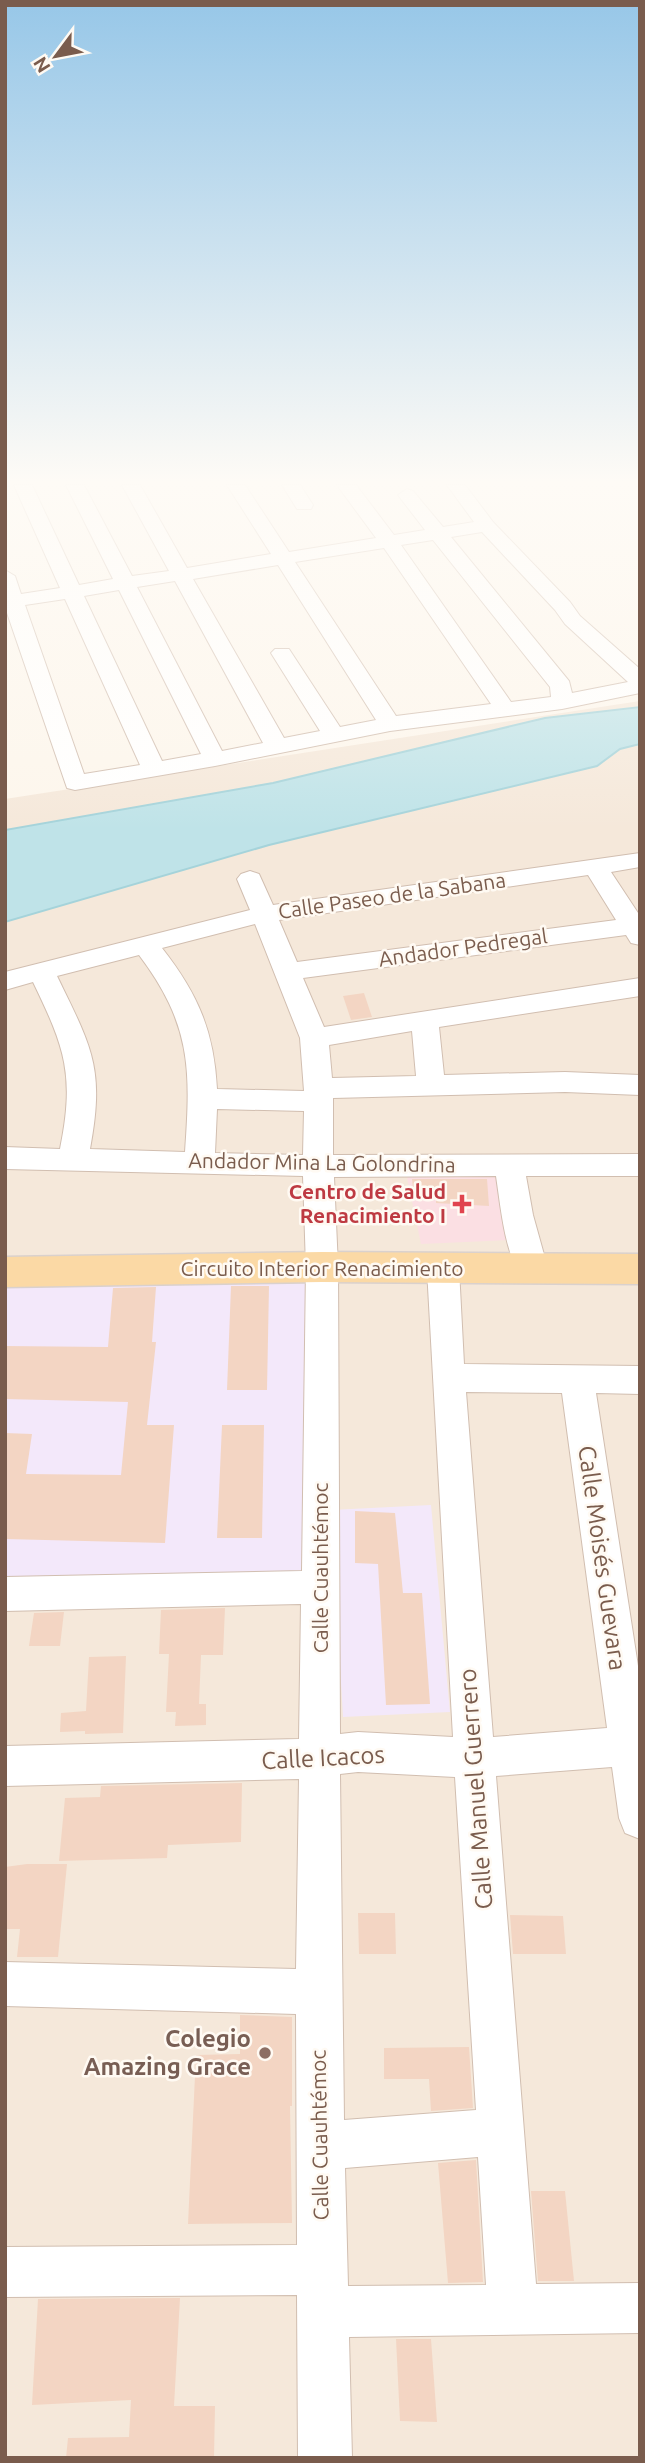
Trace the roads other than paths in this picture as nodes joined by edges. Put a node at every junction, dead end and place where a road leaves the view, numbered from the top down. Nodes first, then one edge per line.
1 (22, 600) edge
2 (76, 600) edge
3 (135, 600) edge
4 (196, 600) edge
5 (310, 600) edge
6 (430, 600) edge
7 (489, 600) edge
8 (557, 600) edge
9 (15, 601) joint
10 (282, 653) dead end
11 (617, 662) junction
12 (640, 666) edge
13 (640, 684) edge
14 (561, 694) junction
15 (504, 708) junction
16 (390, 724) junction
17 (334, 736) junction
18 (277, 747) junction
19 (215, 759) junction
20 (154, 770) junction
21 (640, 860) edge
22 (595, 867) junction
23 (250, 879) dead end
24 (264, 914) junction
25 (638, 929) edge
26 (146, 945) junction
27 (42, 972) junction
28 (287, 972) junction
29 (5, 981) edge
30 (640, 987) edge
31 (425, 1021) junction
32 (314, 1038) junction
33 (640, 1085) edge
34 (431, 1086) junction
35 (319, 1094) junction
36 (204, 1099) junction
37 (5, 1158) edge
38 (73, 1158) junction
39 (198, 1161) junction
40 (509, 1164) junction
41 (640, 1165) edge
42 (318, 1166) junction
43 (322, 1267) junction
44 (443, 1269) junction
45 (532, 1269) junction
46 (640, 1269) edge
47 (5, 1272) edge
48 (448, 1378) junction
49 (640, 1380) edge
50 (577, 1381) junction
51 (322, 1587) junction
52 (5, 1594) edge
53 (634, 1745) edge
54 (320, 1756) junction
55 (474, 1758) junction
56 (5, 1766) edge
57 (640, 1818) edge
58 (5, 1984) edge
59 (318, 1992) junction
60 (499, 2133) junction
61 (322, 2146) junction
62 (5, 2272) edge
63 (322, 2291) junction
64 (513, 2308) junction
65 (640, 2308) edge
66 (325, 2458) edge

1 - 9 street
2 - 20 street
3 - 19 street
4 - 18 street
5 - 16 street
6 - 15 street
7 - 14 street
8 - 11 street
9 - 20 street
10 - 17 street
11 - 12 street
11 - 13 street
13 - 14 street
14 - 15 street
15 - 16 street
16 - 17 street
17 - 18 street
18 - 19 street
19 - 20 street
21 - 22 street, Calle Paseo de la Sabana
22 - 24 street, Calle Paseo de la Sabana
22 - 25 street
23 - 24 street, Calle Cuauhtémoc
24 - 26 street, Calle Paseo de la Sabana
24 - 28 street, Calle Cuauhtémoc
25 - 28 street, Andador Pedregal
26 - 27 street, Calle Paseo de la Sabana
26 - 36 street
27 - 29 street, Calle Paseo de la Sabana
27 - 38 street
28 - 32 street, Calle Cuauhtémoc
30 - 31 street
31 - 32 street
31 - 34 street
32 - 35 street, Calle Cuauhtémoc
33 - 34 street
34 - 35 street
35 - 36 street
35 - 42 street, Calle Cuauhtémoc
36 - 39 street
37 - 38 street, Andador Mina La Golondrina
38 - 39 street, Andador Mina La Golondrina
39 - 42 street, Andador Mina La Golondrina
40 - 41 street, Andador Mina La Golondrina
40 - 42 street, Andador Mina La Golondrina
40 - 45 street
42 - 43 street, Calle Cuauhtémoc
43 - 44 main road, Circuito Interior Renacimiento
43 - 47 main road, Circuito Interior Renacimiento
43 - 51 street, Calle Cuauhtémoc
44 - 45 main road, Circuito Interior Renacimiento
44 - 48 street, Calle Manuel Guerrero
45 - 46 main road, Circuito Interior Renacimiento
48 - 50 street
48 - 55 street, Calle Manuel Guerrero
49 - 50 street
50 - 53 street, Calle Moisés Guevara
51 - 52 street
51 - 54 street, Calle Cuauhtémoc
53 - 55 street, Calle Icacos
53 - 57 street, Calle Moisés Guevara
54 - 55 street, Calle Icacos
54 - 56 street, Calle Icacos
54 - 59 street, Calle Cuauhtémoc
55 - 60 street, Calle Manuel Guerrero
58 - 59 street
59 - 61 street, Calle Cuauhtémoc
60 - 61 street
60 - 64 street, Calle Manuel Guerrero
61 - 63 street, Calle Cuauhtémoc
62 - 63 street
63 - 64 street
63 - 66 street, Calle Cuauhtémoc
64 - 65 street

